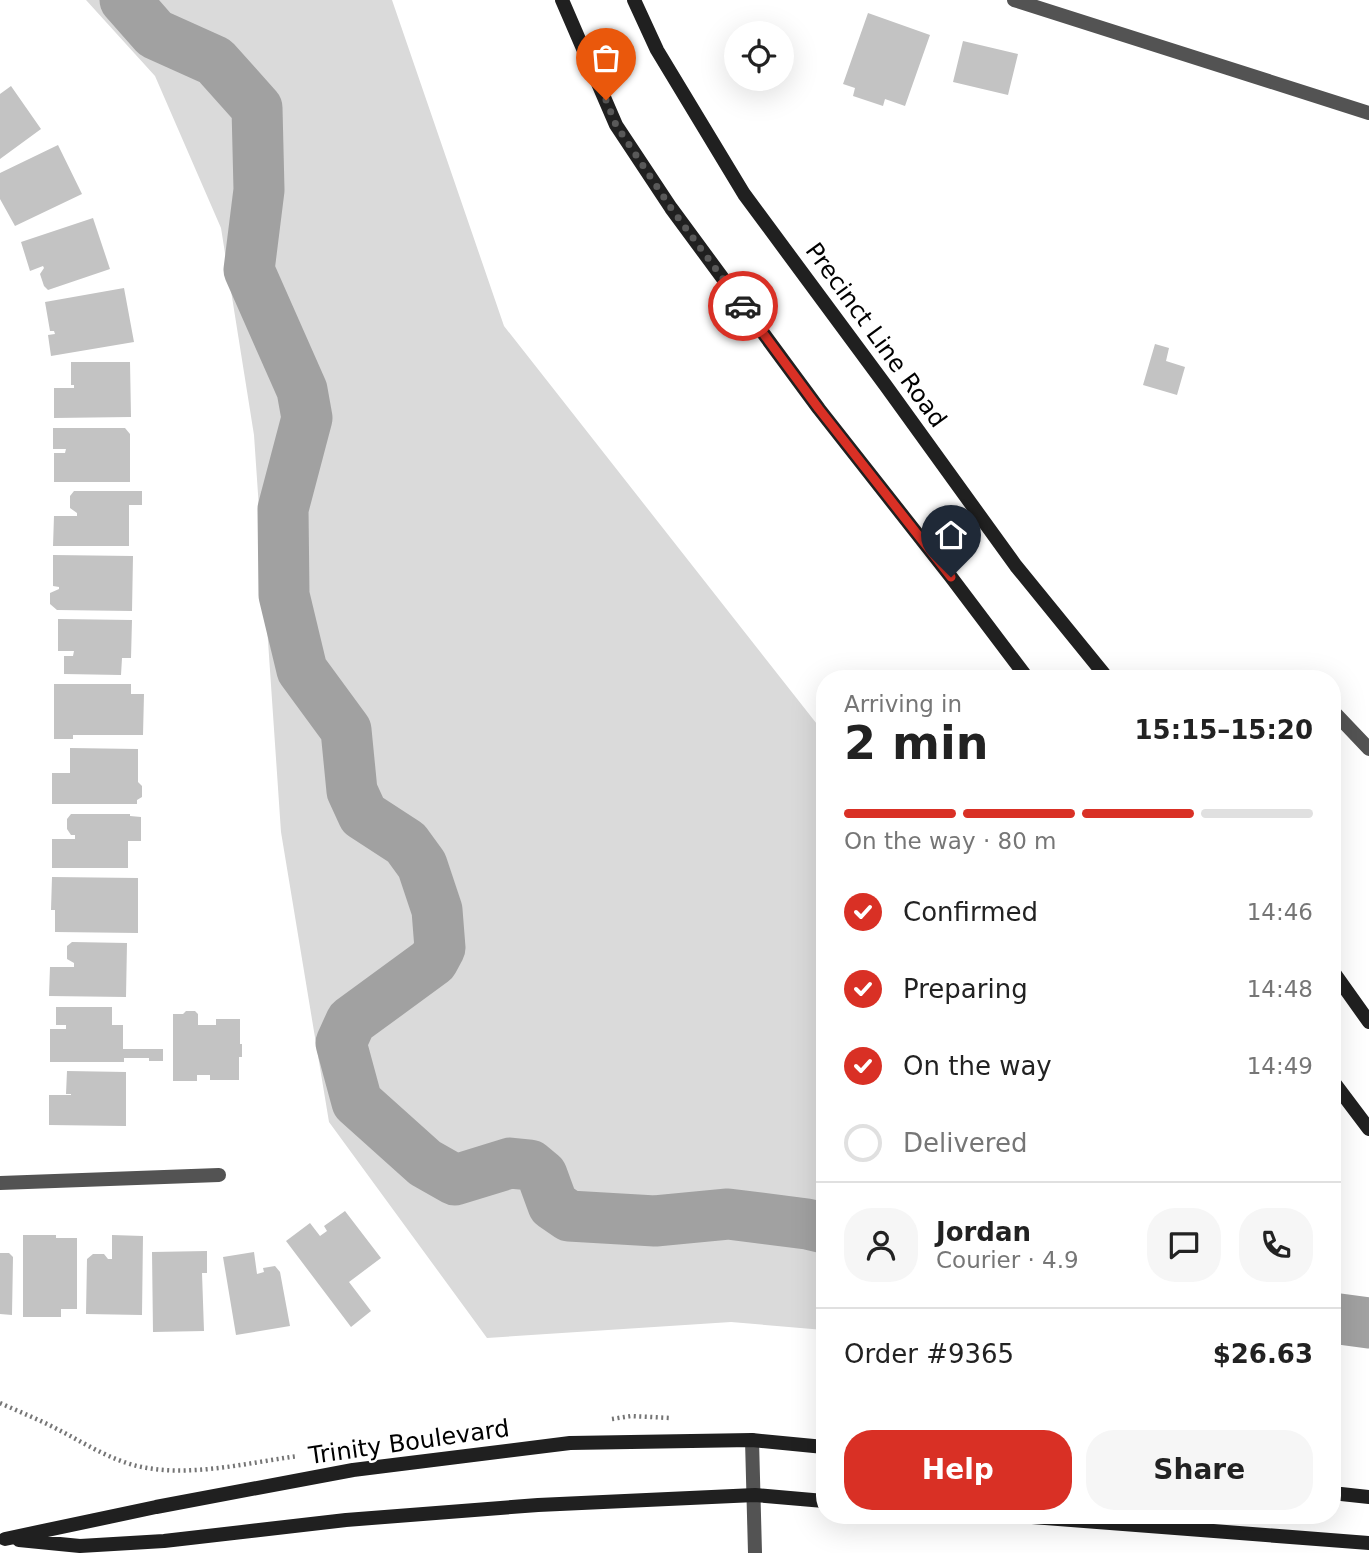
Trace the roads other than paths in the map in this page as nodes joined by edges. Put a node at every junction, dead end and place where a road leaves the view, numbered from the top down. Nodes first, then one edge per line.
1 (562, 0) edge
2 (634, 0) edge
3 (1014, 0) edge
4 (1369, 113) edge
5 (1020, 670) edge
6 (1101, 670) edge
7 (1341, 719) edge
8 (1369, 749) edge
9 (1341, 983) edge
10 (1369, 1022) edge
11 (1341, 1092) edge
12 (1369, 1129) edge
13 (219, 1175) dead end
14 (0, 1183) edge
15 (752, 1440) junction
16 (816, 1446) edge
17 (1341, 1494) edge
18 (755, 1495) junction
19 (1369, 1497) edge
20 (816, 1500) edge
21 (1111, 1524) edge
22 (3, 1539) edge
23 (1365, 1546) edge
24 (755, 1553) edge

1 - 5 main road
2 - 6 main road, Precinct Line Road
3 - 4 street
7 - 8 street
9 - 10 main road
11 - 12 main road
13 - 14 street
15 - 16 main road, Trinity Boulevard
15 - 18 street
15 - 22 main road, Trinity Boulevard
17 - 19 main road
18 - 20 main road, Trinity Boulevard
18 - 22 main road, Trinity Boulevard
18 - 24 street
21 - 23 main road

